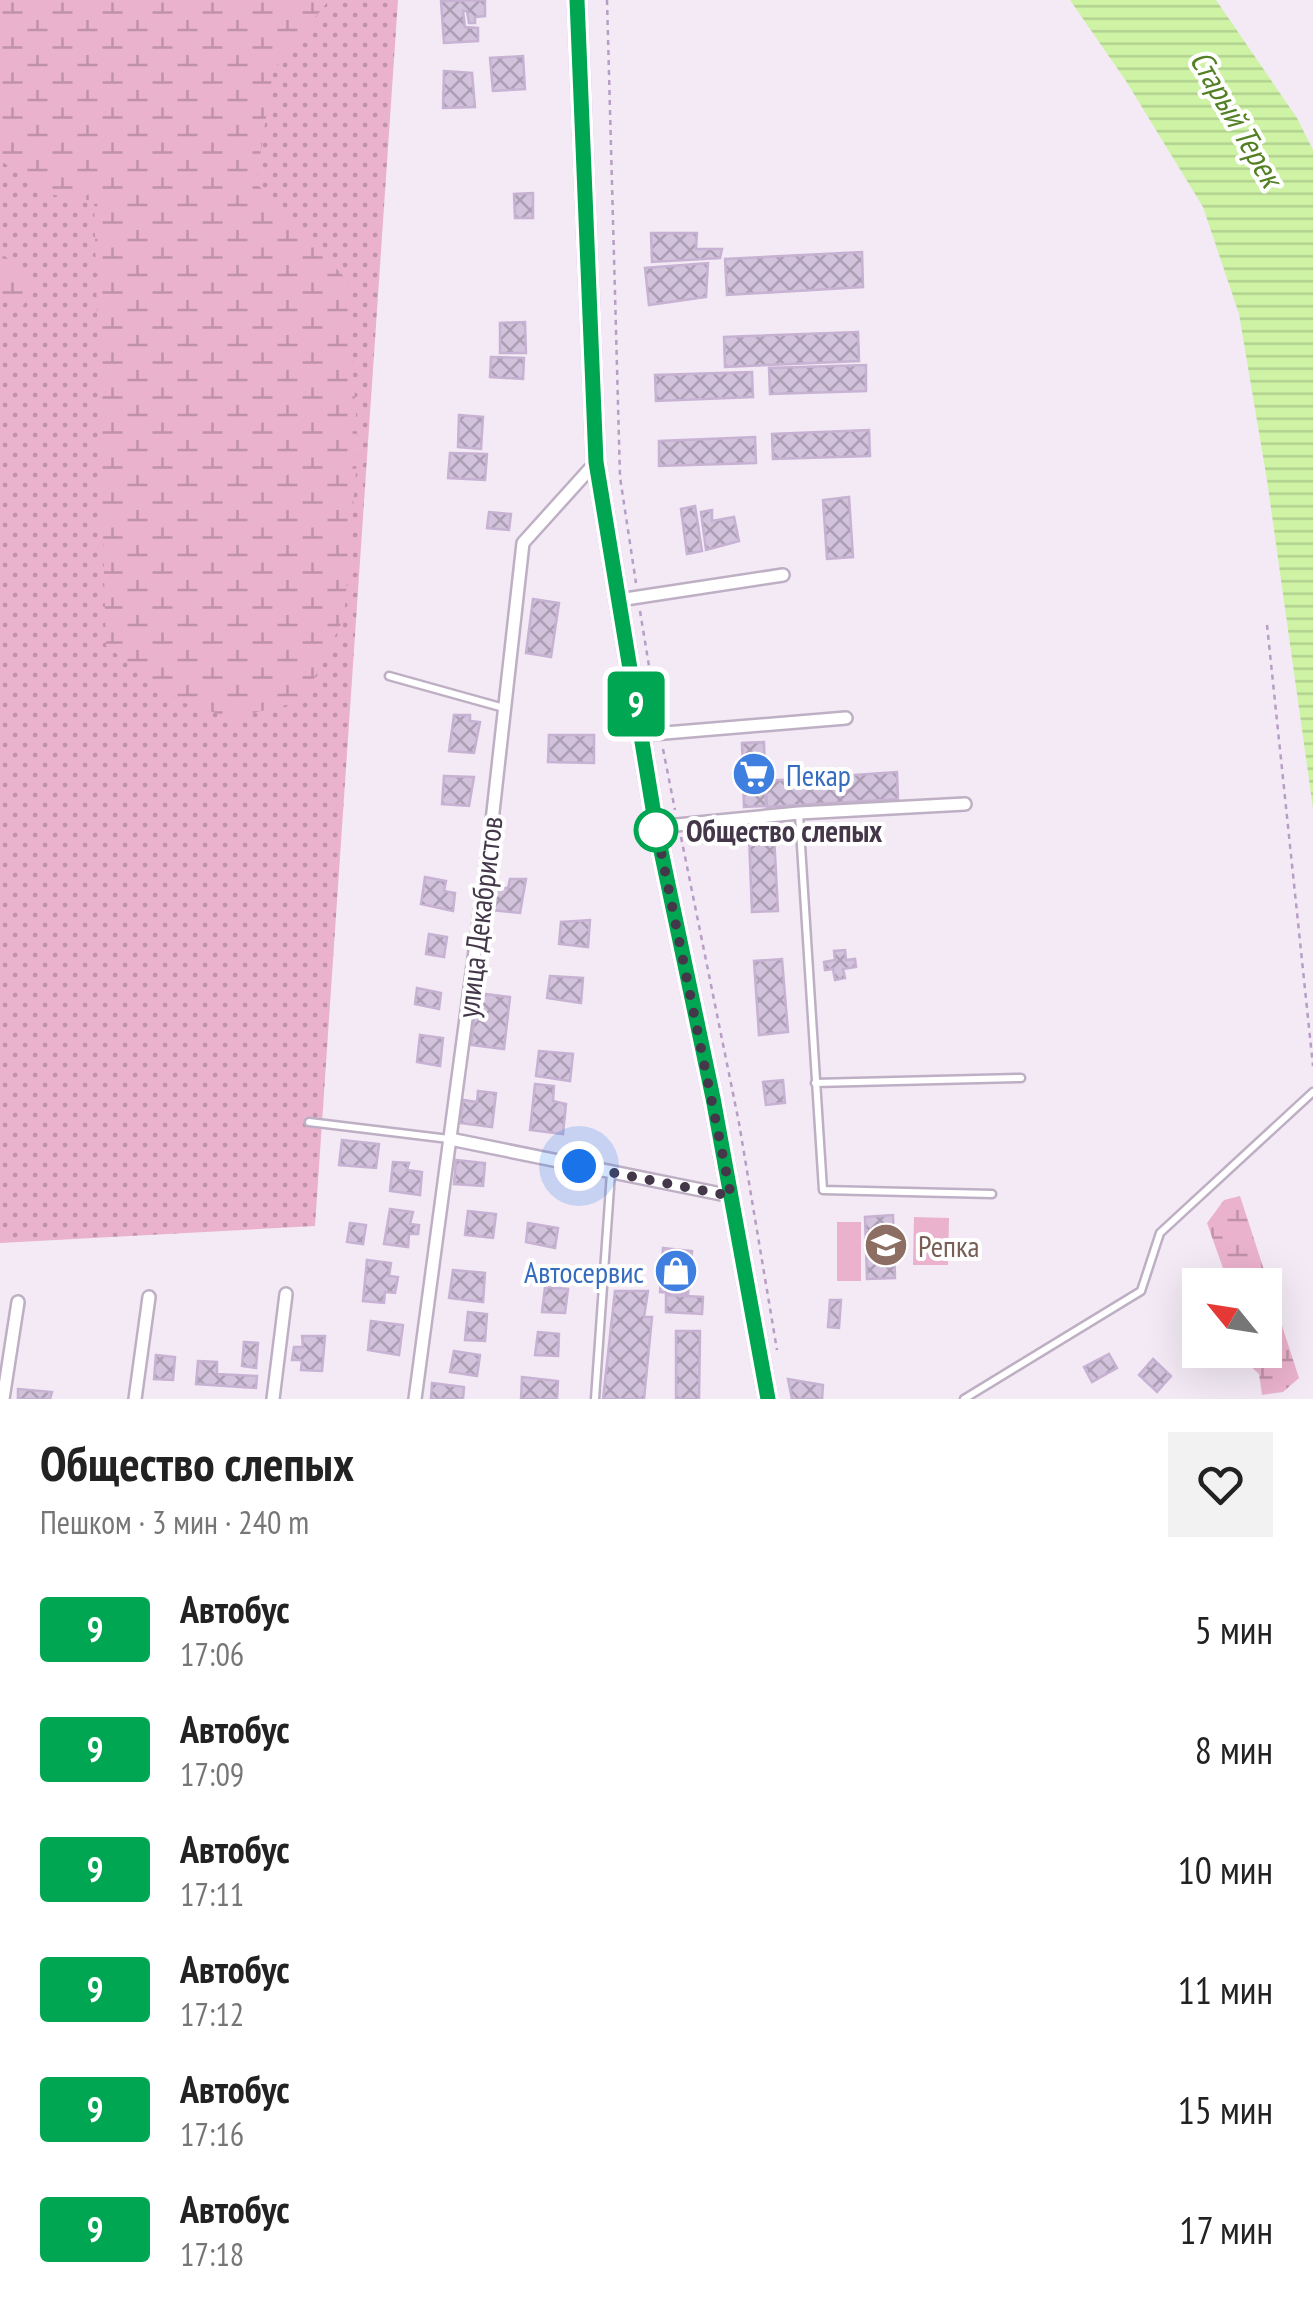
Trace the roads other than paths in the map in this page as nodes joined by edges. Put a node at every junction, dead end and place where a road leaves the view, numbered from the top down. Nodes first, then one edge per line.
1 (577, 0) edge
2 (596, 462) junction
3 (783, 575) dead end
4 (619, 600) junction
5 (389, 676) dead end
6 (505, 708) junction
7 (846, 718) dead end
8 (650, 732) junction
9 (965, 804) dead end
10 (799, 813) junction
11 (656, 827) junction
12 (1021, 1078) dead end
13 (816, 1083) junction
14 (1313, 1092) edge
15 (309, 1122) dead end
16 (450, 1139) junction
17 (611, 1172) junction
18 (992, 1194) dead end
19 (731, 1196) junction
20 (286, 1294) dead end
21 (149, 1297) dead end
22 (18, 1302) dead end
23 (3, 1399) edge
24 (134, 1399) edge
25 (273, 1399) edge
26 (415, 1399) edge
27 (595, 1399) edge
28 (768, 1399) edge
29 (964, 1399) edge

1 - 2 main road
2 - 4 main road
2 - 6 street, улица Декабристов
3 - 4 street
4 - 8 main road
5 - 6 lane
6 - 16 street, улица Декабристов
7 - 8 street
8 - 11 main road
9 - 10 street
10 - 11 street
10 - 13 lane
11 - 19 main road
12 - 13 lane
13 - 18 lane
14 - 29 lane
15 - 16 lane
16 - 17 street
16 - 26 street, улица Декабристов
17 - 19 street
17 - 27 lane
19 - 28 main road
20 - 25 street
21 - 24 street
22 - 23 street

